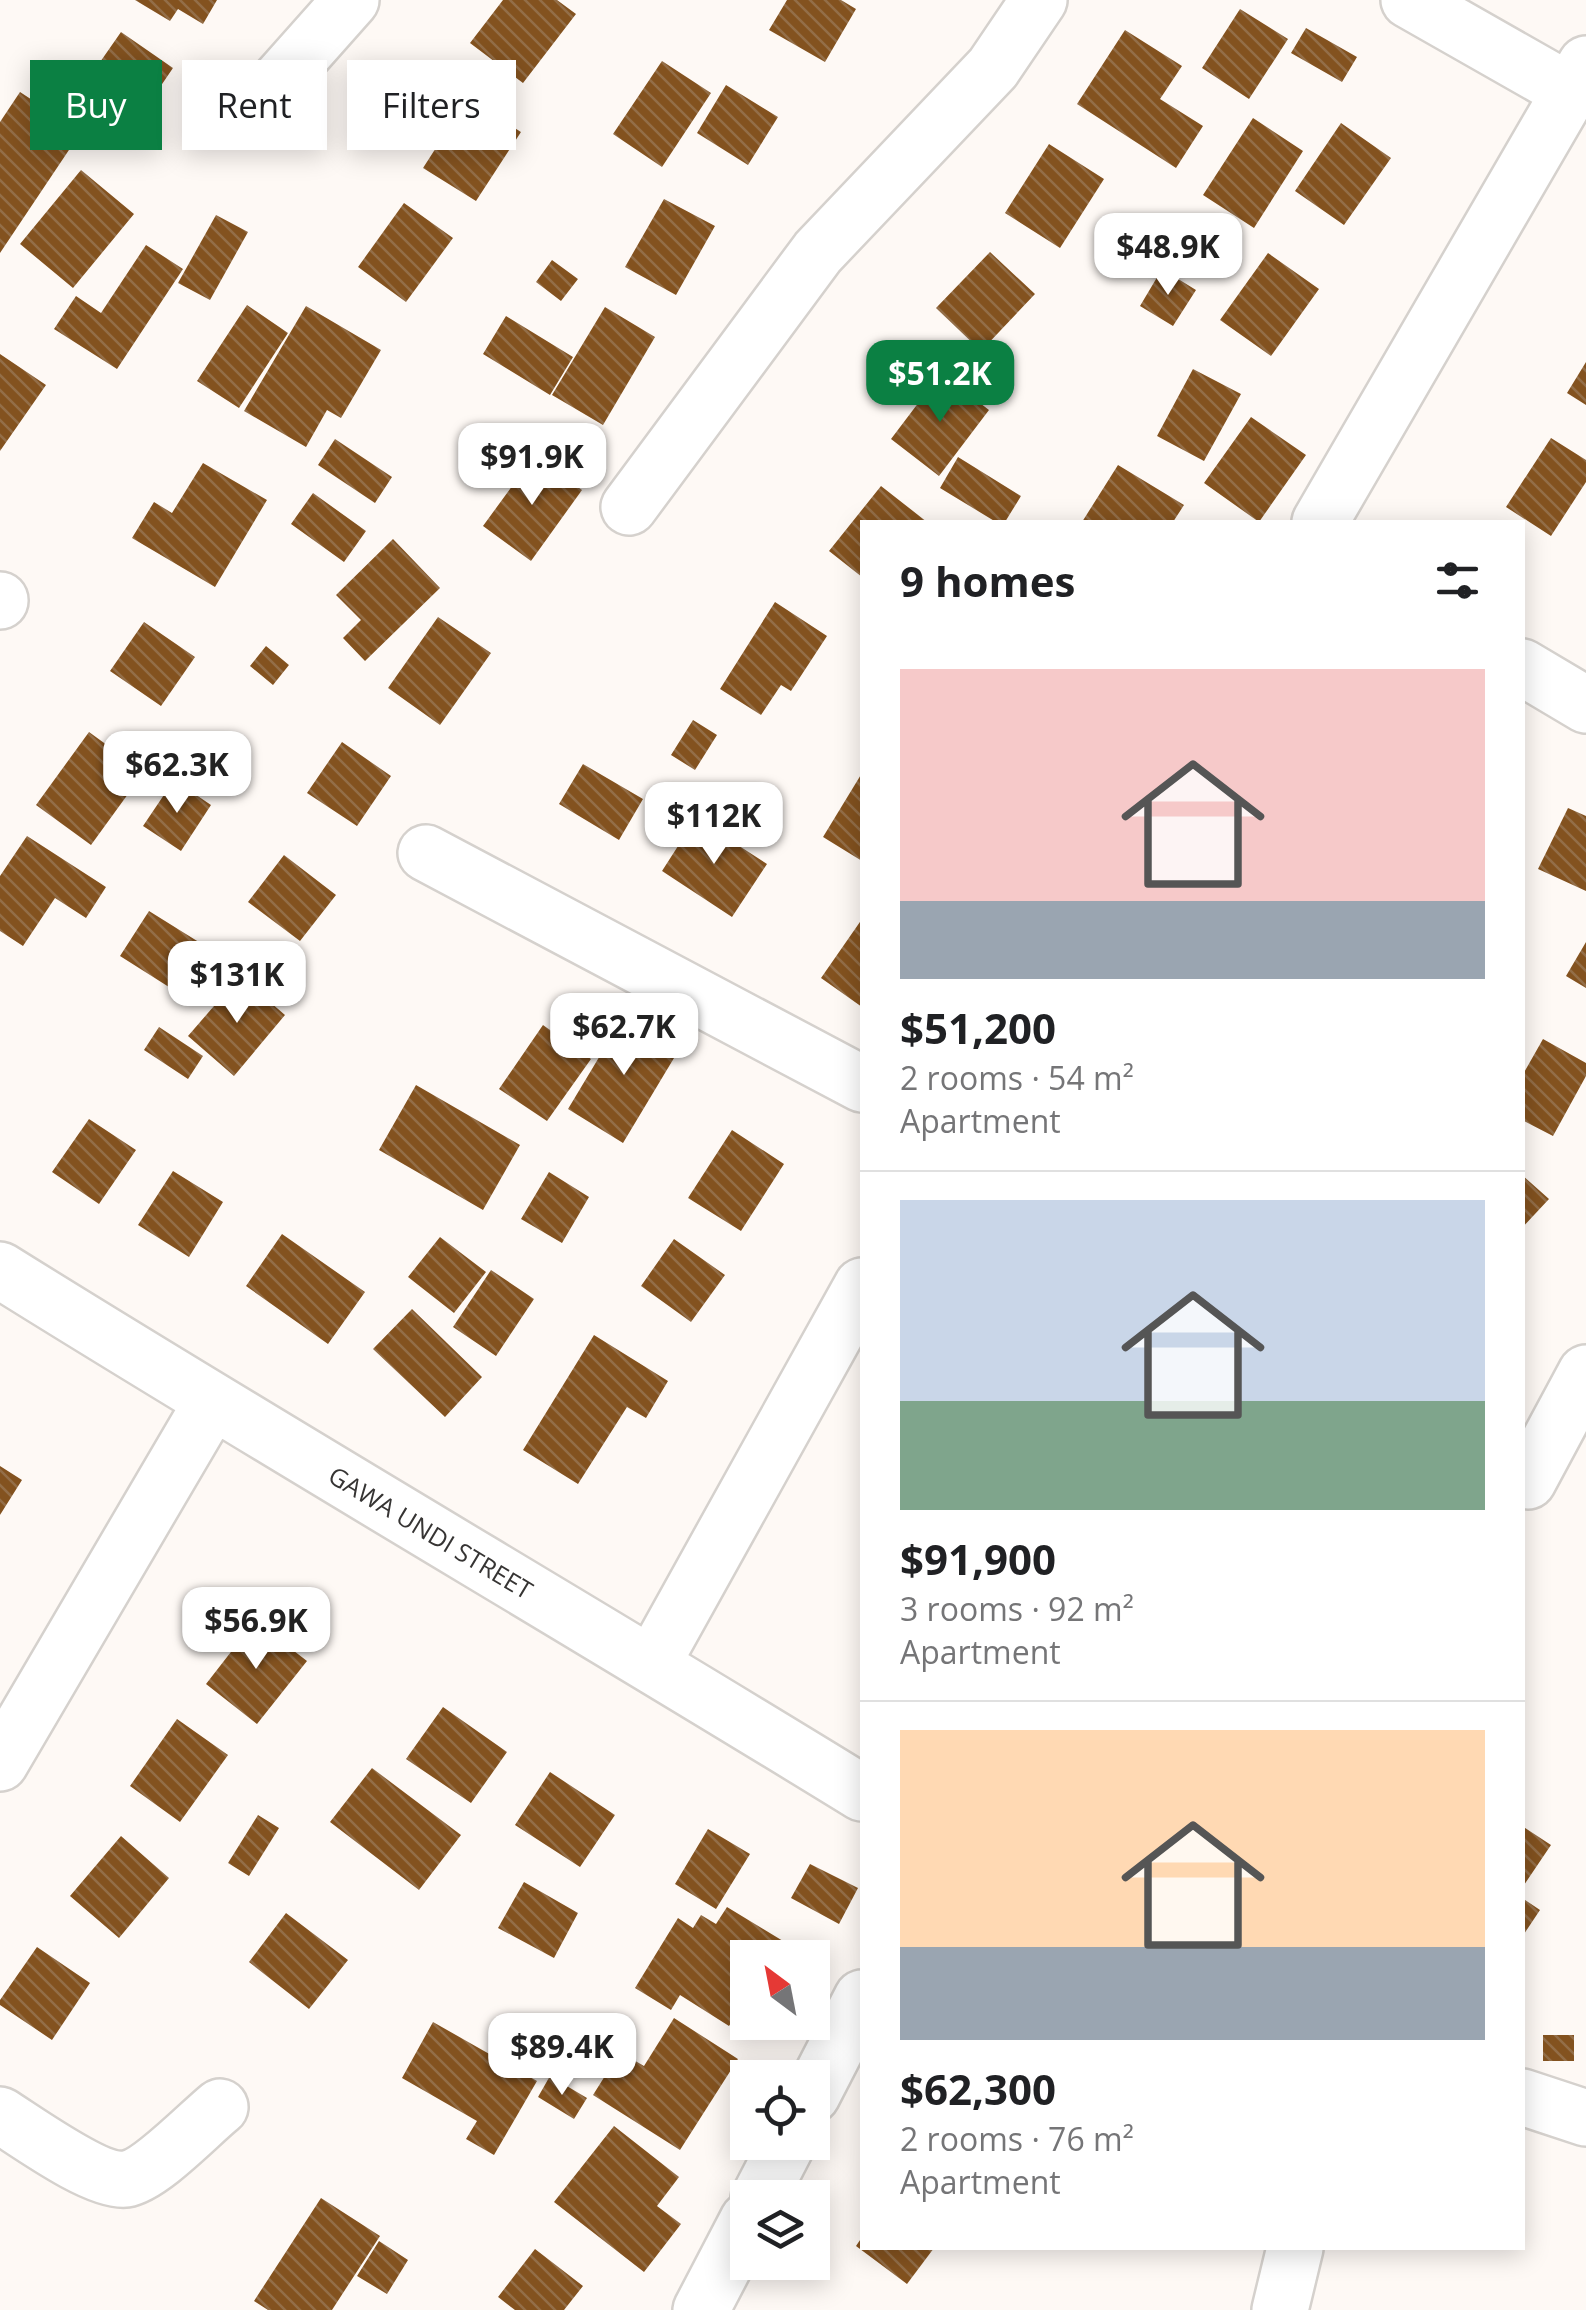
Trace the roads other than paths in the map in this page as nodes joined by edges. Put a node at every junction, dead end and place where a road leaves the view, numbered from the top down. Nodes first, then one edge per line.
1 (351, 0) edge
2 (1039, 0) edge
3 (1409, 0) edge
4 (298, 60) edge
5 (1578, 78) edge
6 (629, 507) dead end
7 (1321, 520) edge
8 (1525, 669) edge
9 (1586, 705) edge
10 (426, 853) dead end
11 (860, 1083) edge
12 (0, 1270) edge
13 (860, 1290) edge
14 (1586, 1373) edge
15 (212, 1402) junction
16 (1528, 1481) dead end
17 (652, 1664) junction
18 (0, 1764) edge
19 (860, 1792) edge
20 (860, 2002) edge
21 (830, 2060) edge
22 (1525, 2098) edge
23 (220, 2107) dead end
24 (0, 2115) edge
25 (1586, 2118) edge
26 (1294, 2250) edge
27 (730, 2254) edge
28 (701, 2310) edge
29 (1280, 2310) edge

1 - 4 street
2 - 6 street
3 - 5 street
5 - 7 street
8 - 9 street
10 - 11 street
12 - 15 street, GAWA UNDI STREET
13 - 17 street
14 - 16 street
15 - 17 street, GAWA UNDI STREET
15 - 18 street
17 - 19 street, GAWA UNDI STREET
20 - 21 street
22 - 25 street
23 - 24 street
26 - 29 street
27 - 28 street

